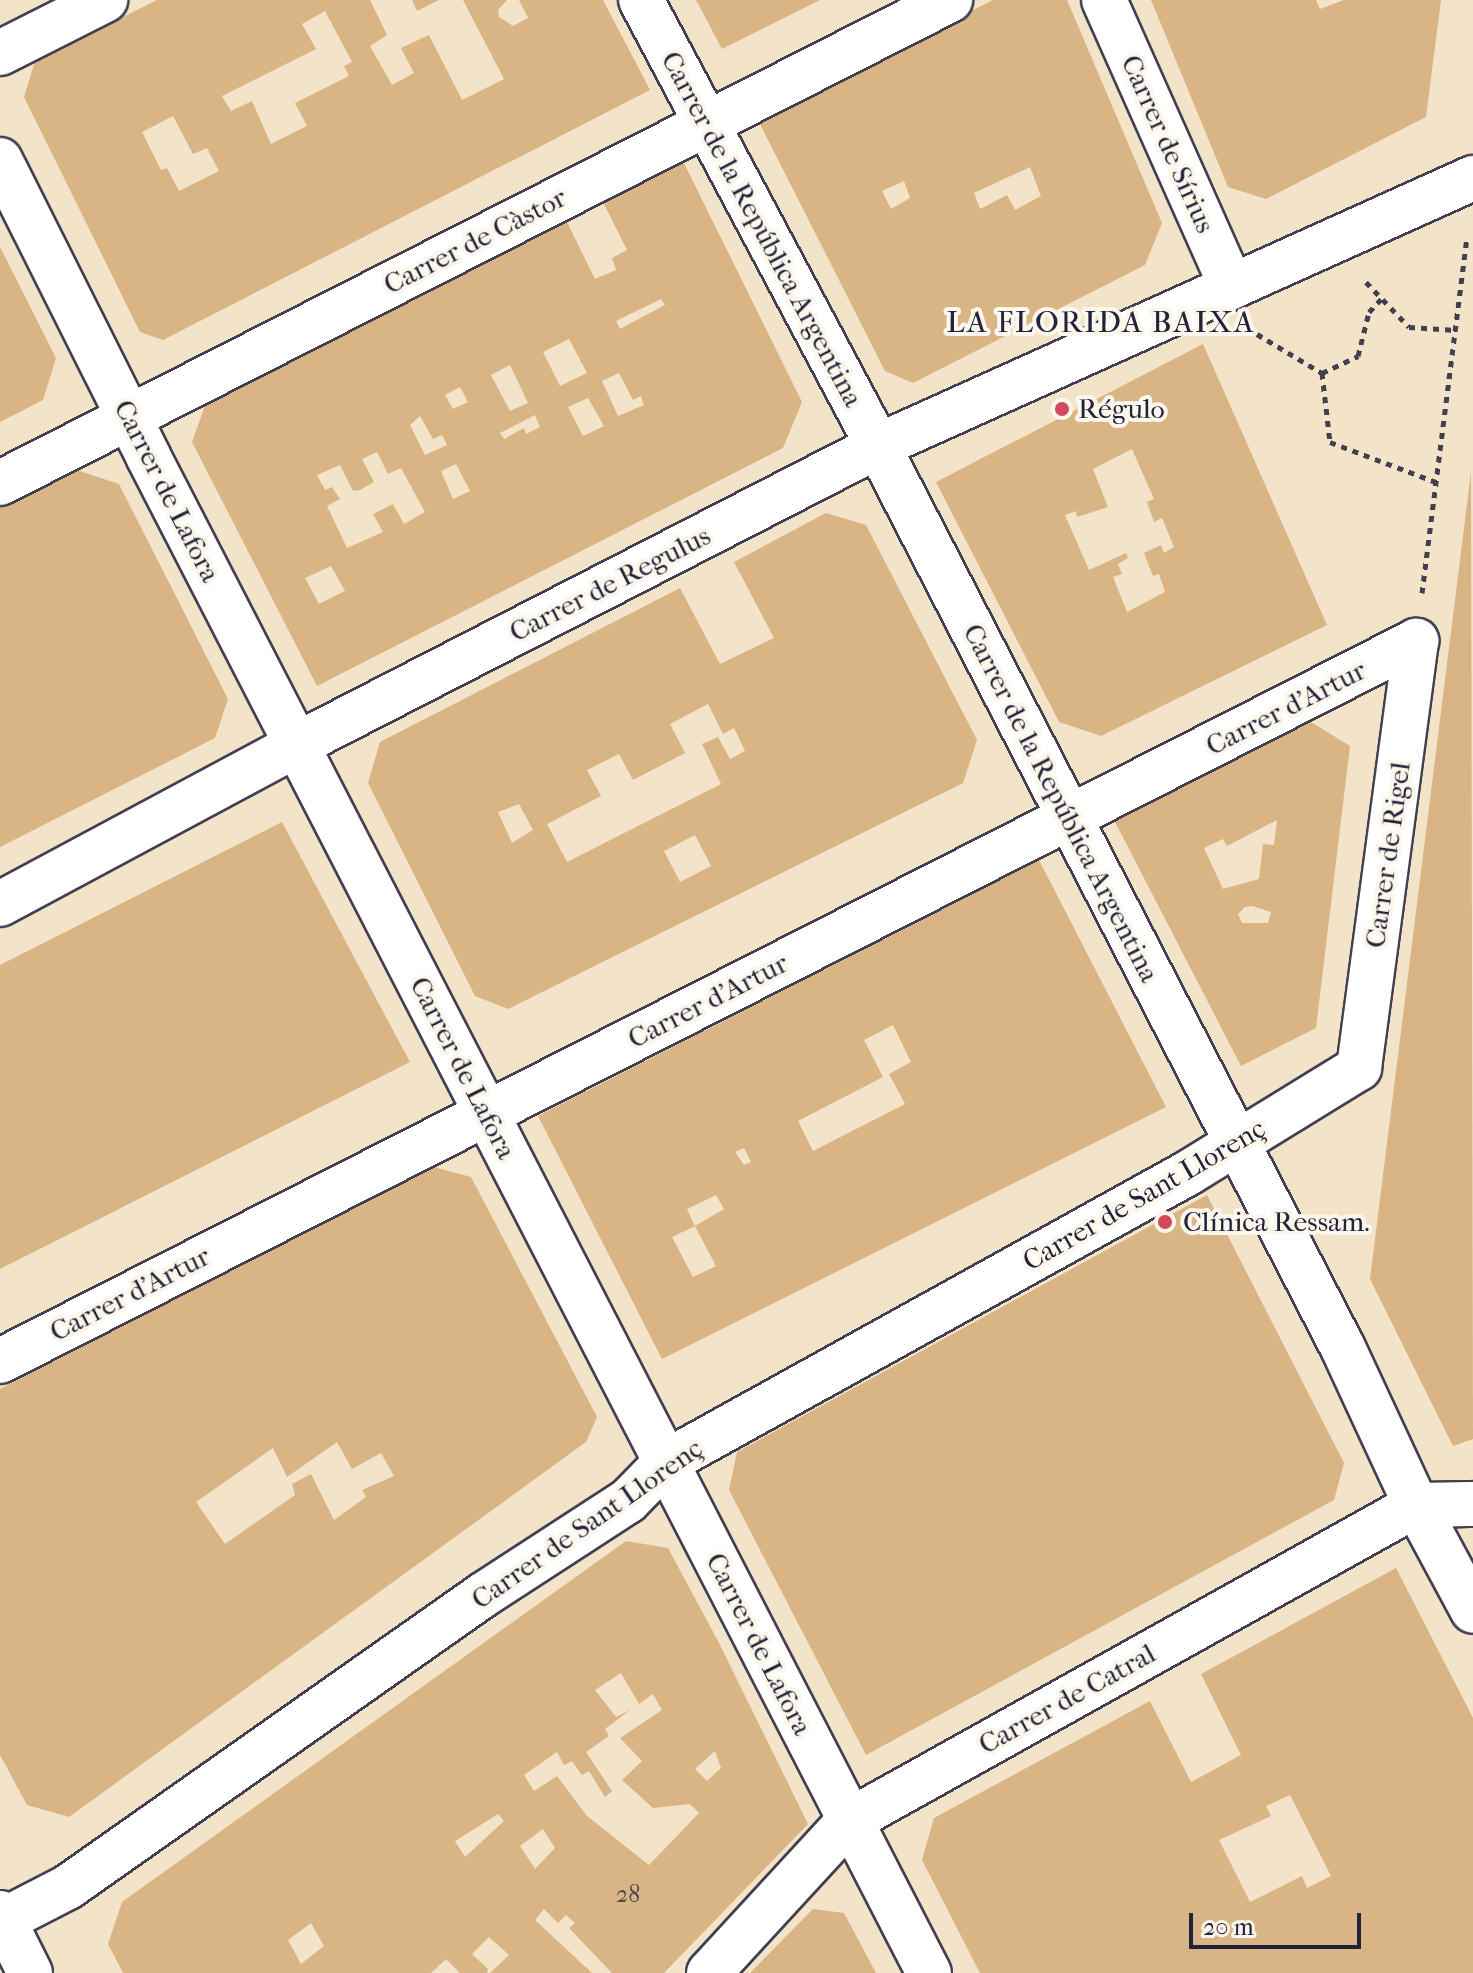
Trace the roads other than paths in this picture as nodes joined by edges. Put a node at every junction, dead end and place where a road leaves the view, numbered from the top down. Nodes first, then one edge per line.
1 (105, 0) edge
2 (641, 0) edge
3 (950, 0) edge
4 (1104, 0) edge
5 (0, 53) edge
6 (704, 125) junction
7 (0, 160) edge
8 (1473, 178) edge
9 (1217, 294) junction
10 (128, 418) junction
11 (878, 446) junction
12 (0, 483) edge
13 (1416, 641) joint
14 (298, 744) junction
15 (1068, 819) junction
16 (0, 904) edge
17 (1359, 1068) joint
18 (486, 1114) junction
19 (1236, 1143) junction
20 (0, 1361) edge
21 (666, 1462) junction
22 (1473, 1504) edge
23 (1416, 1505) junction
24 (1473, 1611) edge
25 (849, 1821) junction
26 (1, 1917) edge
27 (30, 1973) edge
28 (709, 1973) edge
29 (929, 1973) edge

1 - 5 street
2 - 6 street, Carrer de la República Argentina
3 - 6 street, Carrer de Càstor
4 - 9 street, Carrer de Sírius
6 - 10 street, Carrer de Càstor
6 - 11 street, Carrer de la República Argentina
7 - 10 street, Carrer de Lafora
8 - 9 street, Carrer de Regulus
9 - 11 street, Carrer de Regulus
10 - 12 street, Carrer de Càstor
10 - 14 street, Carrer de Lafora
11 - 14 street, Carrer de Regulus
11 - 15 street, Carrer de la República Argentina
13 - 15 street, Carrer d'Artur
13 - 17 street, Carrer de Rigel
14 - 16 street, Carrer de Regulus
14 - 18 street, Carrer de Lafora
15 - 18 street, Carrer d'Artur
15 - 19 street, Carrer de la República Argentina
17 - 19 street, Carrer de Sant Llorenç
18 - 20 street, Carrer d'Artur
18 - 21 street, Carrer de Lafora
19 - 21 street, Carrer de Sant Llorenç
19 - 23 street, Carrer de la República Argentina
21 - 25 street, Carrer de Lafora
21 - 26 street, Carrer de Sant Llorenç
22 - 23 street, Carrer de Catral
23 - 24 street, Carrer de la República Argentina
23 - 25 street, Carrer de Catral
25 - 28 street, Carrer de Catral
25 - 29 street, Carrer de Lafora
26 - 27 street

